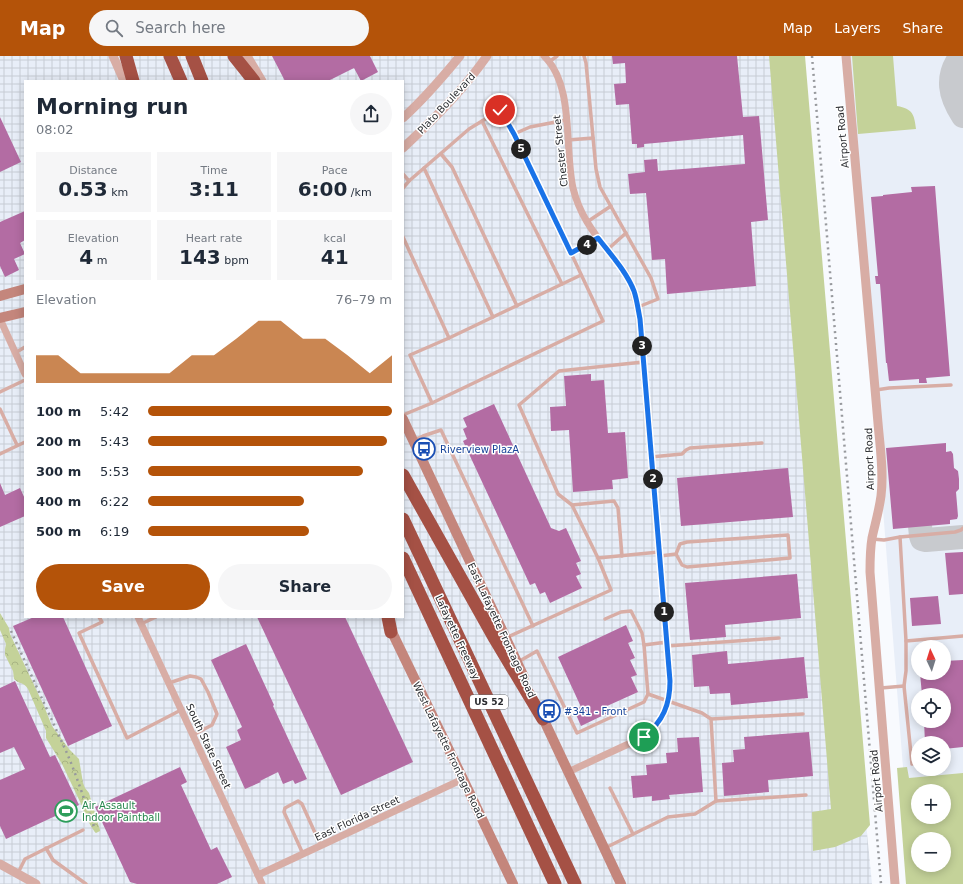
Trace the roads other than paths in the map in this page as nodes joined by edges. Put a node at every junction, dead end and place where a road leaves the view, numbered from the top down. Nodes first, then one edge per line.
1 (113, 56) edge
2 (126, 56) edge
3 (170, 56) edge
4 (192, 56) edge
5 (234, 56) edge
6 (247, 56) edge
7 (460, 56) edge
8 (487, 56) edge
9 (557, 56) edge
10 (584, 56) edge
11 (846, 56) edge
12 (547, 59) edge
13 (124, 80) edge
14 (181, 80) edge
15 (202, 80) edge
16 (253, 80) edge
17 (261, 80) edge
18 (404, 117) edge
19 (566, 120) junction
20 (482, 121) junction
21 (514, 134) junction
22 (593, 138) junction
23 (568, 140) junction
24 (404, 147) edge
25 (441, 154) junction
26 (424, 168) junction
27 (404, 175) edge
28 (410, 181) junction
29 (404, 187) edge
30 (610, 206) junction
31 (587, 222) junction
32 (626, 233) junction
33 (598, 238) junction
34 (404, 239) edge
35 (607, 250) junction
36 (571, 253) junction
37 (582, 275) junction
38 (562, 284) junction
39 (24, 289) edge
40 (0, 296) edge
41 (517, 306) junction
42 (638, 307) junction
43 (24, 312) edge
44 (493, 317) junction
45 (0, 319) edge
46 (449, 338) junction
47 (24, 348) edge
48 (16, 353) junction
49 (643, 362) junction
50 (24, 372) edge
51 (24, 380) edge
52 (951, 386) dead end
53 (875, 390) junction
54 (0, 392) edge
55 (432, 403) junction
56 (0, 409) edge
57 (404, 415) edge
58 (404, 421) edge
59 (413, 441) junction
60 (24, 442) edge
61 (762, 442) dead end
62 (17, 445) junction
63 (0, 454) edge
64 (651, 457) junction
65 (404, 477) edge
66 (572, 505) junction
67 (404, 521) edge
68 (963, 528) edge
69 (900, 537) junction
70 (872, 539) junction
71 (660, 554) junction
72 (676, 554) junction
73 (622, 556) junction
74 (598, 558) junction
75 (404, 560) edge
76 (100, 618) edge
77 (138, 618) edge
78 (154, 618) edge
79 (385, 618) edge
80 (388, 618) edge
81 (605, 619) dead end
82 (141, 624) junction
83 (533, 626) junction
84 (392, 632) junction
85 (963, 636) edge
86 (780, 638) dead end
87 (502, 640) junction
88 (906, 641) junction
89 (667, 644) junction
90 (644, 645) junction
91 (517, 662) junction
92 (169, 683) junction
93 (904, 686) junction
94 (879, 688) junction
95 (648, 694) junction
96 (668, 701) junction
97 (181, 710) junction
98 (803, 714) dead end
99 (543, 719) junction
100 (711, 719) junction
101 (193, 735) junction
102 (911, 754) edge
103 (568, 772) junction
104 (463, 779) junction
105 (610, 788) dead end
106 (806, 795) dead end
107 (716, 801) junction
108 (83, 830) dead end
109 (632, 834) junction
110 (321, 846) junction
111 (46, 848) junction
112 (604, 848) junction
113 (303, 854) junction
114 (0, 864) edge
115 (17, 874) junction
116 (258, 875) junction
117 (36, 884) edge
118 (86, 884) edge
119 (262, 884) edge
120 (513, 884) edge
121 (556, 884) edge
122 (575, 884) edge
123 (621, 884) edge
124 (895, 884) edge

1 - 13 street
2 - 13 highway
3 - 14 highway
4 - 15 highway
5 - 16 highway
6 - 17 street
7 - 18 street, Plato Boulevard
8 - 24 street, Plato Boulevard
9 - 12 lane
10 - 22 lane
11 - 53 street, Airport Road
12 - 19 street, Chester Street
19 - 21 lane
19 - 23 street, Chester Street
20 - 21 lane
20 - 25 lane
20 - 38 lane
21 - 36 lane
22 - 23 lane
22 - 30 lane
23 - 31 street, Chester Street
25 - 26 lane
25 - 41 lane
26 - 28 lane
26 - 44 lane
27 - 28 lane
28 - 29 lane
30 - 31 lane
30 - 32 lane
31 - 33 street, Chester Street
32 - 35 lane
32 - 42 lane
33 - 35 street, Chester Street
33 - 36 lane
34 - 46 lane
35 - 42 street, Chester Street
36 - 37 lane
37 - 38 lane
37 - 55 lane
38 - 41 lane
39 - 40 main road
41 - 44 lane
42 - 49 street, Chester Street
43 - 45 main road
44 - 46 lane
45 - 48 street
46 - 55 lane
47 - 48 lane
48 - 50 street
49 - 64 street, Chester Street
49 - 66 lane
51 - 54 lane
52 - 53 lane
53 - 70 street, Airport Road
55 - 57 lane
56 - 62 lane
58 - 59 main road, East Lafayette Frontage Road
59 - 83 lane
59 - 87 main road, East Lafayette Frontage Road
60 - 62 lane
61 - 64 lane
62 - 63 lane
64 - 71 street, Chester Street
65 - 87 highway
66 - 73 lane
66 - 74 lane
67 - 122 highway, Lafayette Freeway / US 52
68 - 69 lane
69 - 70 lane
69 - 88 lane
70 - 94 street, Airport Road
71 - 72 lane
71 - 73 lane
71 - 89 street, Chester Street
72 - 72 lane
73 - 74 lane
74 - 83 lane
75 - 121 highway, Lafayette Freeway / US 52
76 - 97 lane
77 - 82 street, South State Street
78 - 82 lane
79 - 84 main road, West Lafayette Frontage Road
80 - 84 highway
81 - 90 lane
82 - 92 street, South State Street
83 - 87 lane
84 - 104 main road, West Lafayette Frontage Road
85 - 88 lane
86 - 89 lane
87 - 91 main road, East Lafayette Frontage Road
87 - 99 highway
88 - 93 lane
89 - 90 lane
89 - 96 street, Chester Street
90 - 95 lane
91 - 95 lane
91 - 99 main road, East Lafayette Frontage Road
92 - 97 street, South State Street
92 - 101 lane
93 - 94 lane
93 - 102 lane
94 - 124 street, Airport Road
95 - 96 lane
96 - 100 lane
96 - 103 street, Chester Street
97 - 101 street, South State Street
98 - 100 lane
99 - 103 main road, East Lafayette Frontage Road
100 - 107 lane
101 - 116 street, South State Street
103 - 112 main road, East Lafayette Frontage Road
104 - 110 street, East Florida Street
104 - 120 main road, West Lafayette Frontage Road
105 - 109 lane
106 - 107 lane
107 - 109 lane
108 - 111 lane
109 - 112 lane
110 - 113 street, East Florida Street
110 - 113 lane
111 - 115 lane
111 - 118 lane
112 - 123 main road, East Lafayette Frontage Road
113 - 116 street, East Florida Street
114 - 115 street
115 - 117 street
116 - 119 street, South State Street

